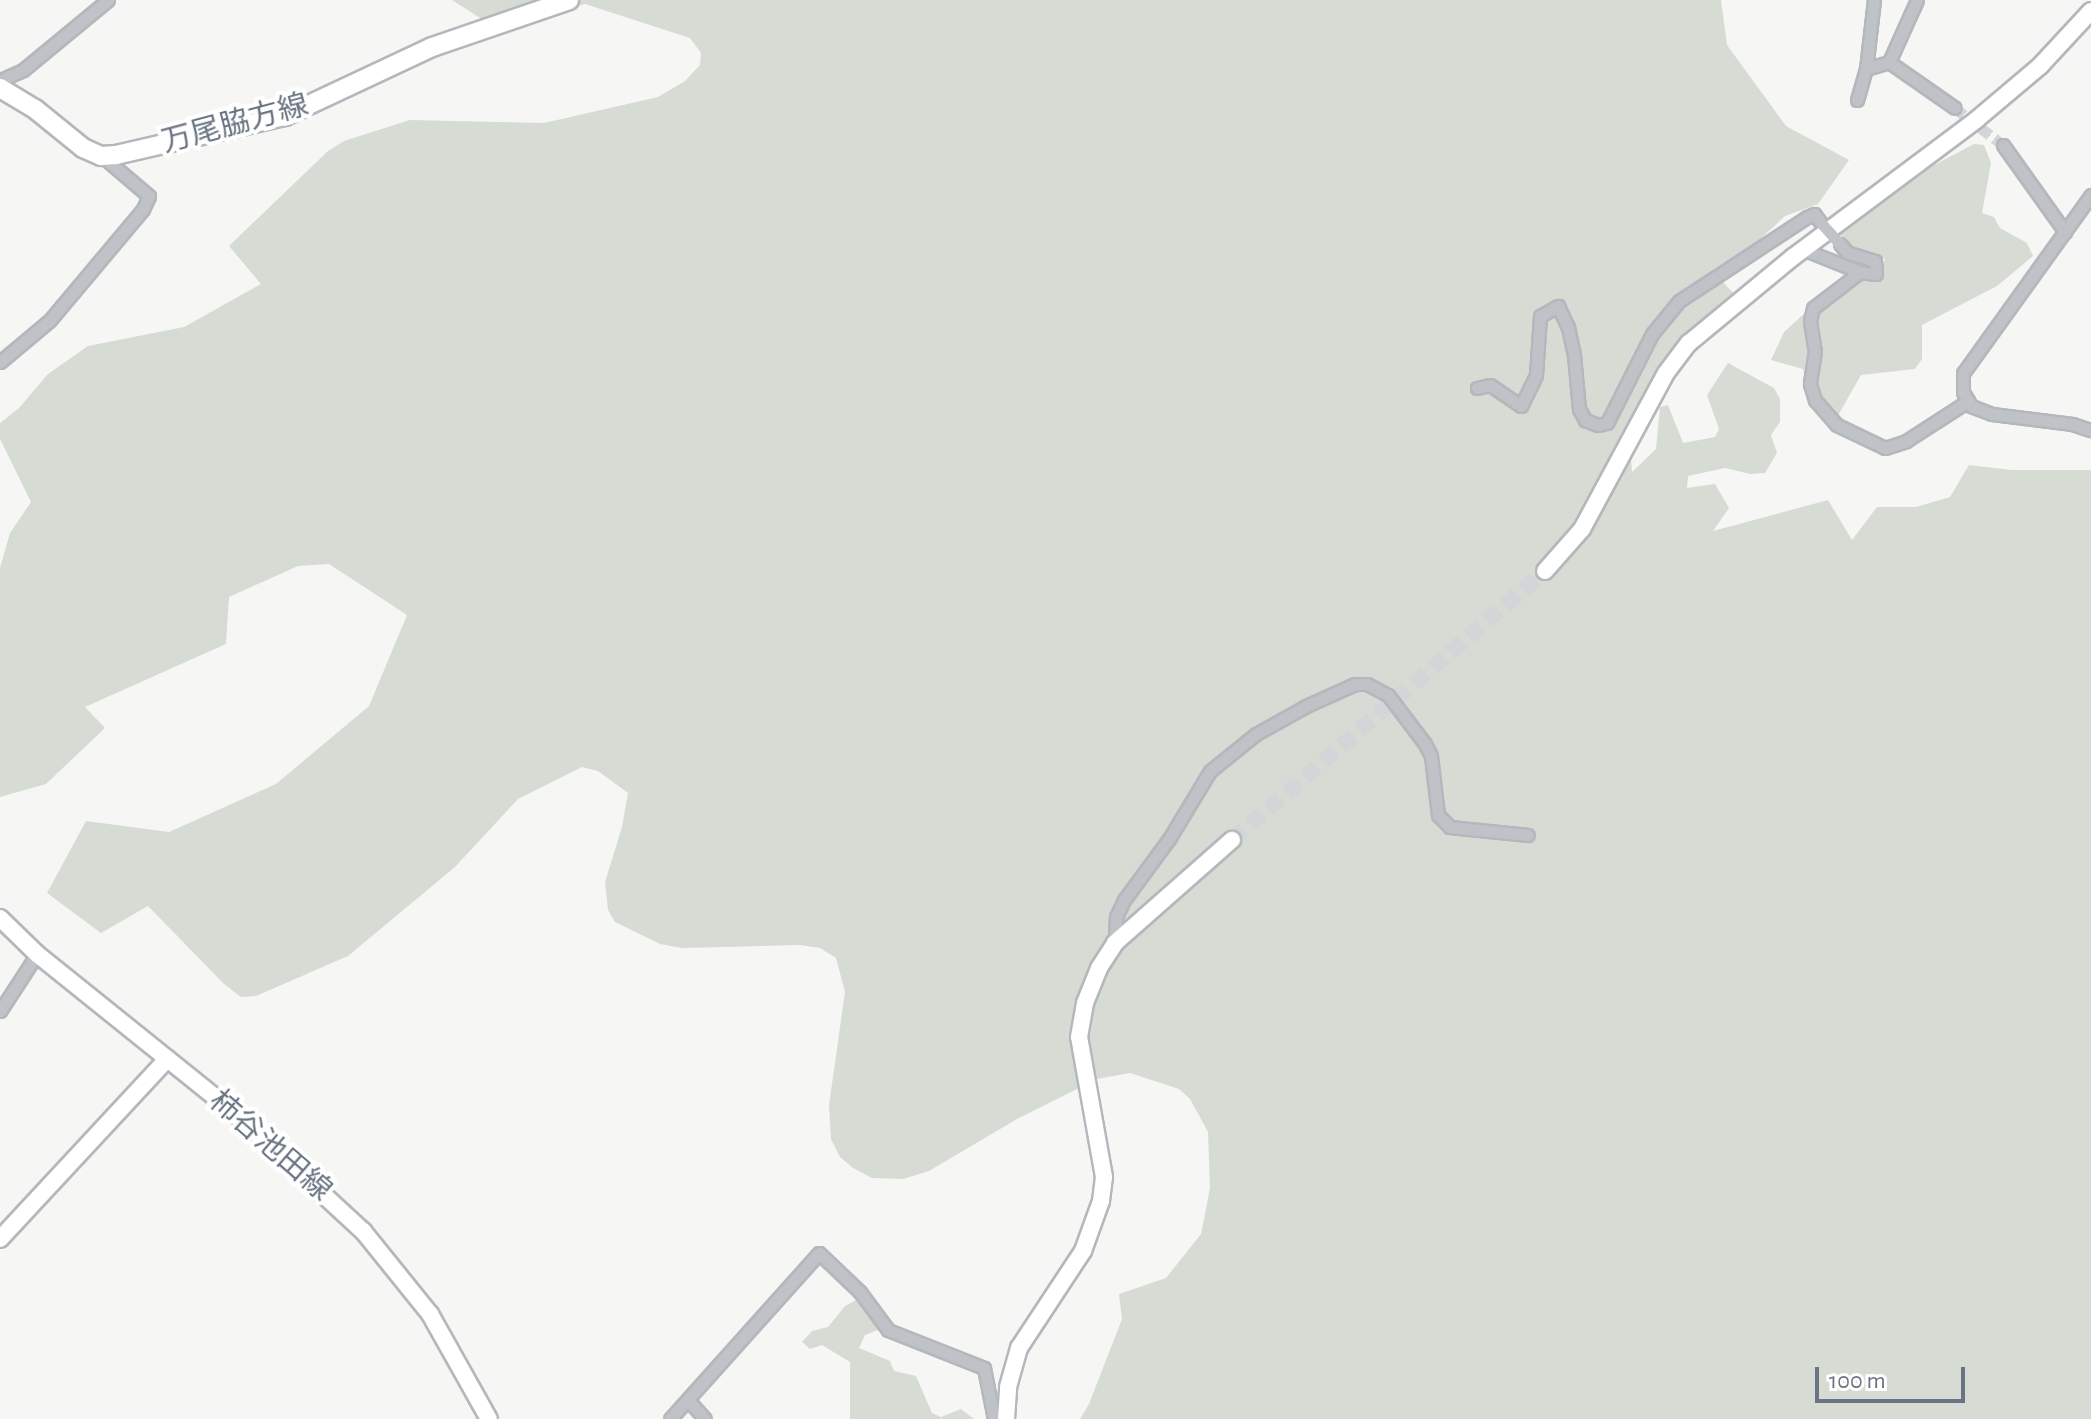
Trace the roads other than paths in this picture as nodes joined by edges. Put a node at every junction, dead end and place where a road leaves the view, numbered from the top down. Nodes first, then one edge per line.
1 (108, 0) edge
2 (569, 0) edge
3 (1874, 0) edge
4 (1917, 0) edge
5 (2091, 11) edge
6 (1889, 62) junction
7 (1866, 69) junction
8 (1, 82) edge
9 (1857, 100) dead end
10 (1955, 108) tunnel mouth
11 (2003, 145) tunnel mouth
12 (101, 156) junction
13 (2091, 195) edge
14 (2065, 232) junction
15 (1805, 250) junction
16 (1860, 272) junction
17 (0, 362) edge
18 (1477, 388) dead end
19 (1968, 401) junction
20 (2091, 430) edge
21 (1545, 571) tunnel mouth
22 (1528, 835) dead end
23 (1232, 840) tunnel mouth
24 (0, 918) edge
25 (1115, 943) junction
26 (37, 954) junction
27 (0, 1011) edge
28 (167, 1059) junction
29 (0, 1239) edge
30 (688, 1400) junction
31 (489, 1419) edge
32 (670, 1419) edge
33 (705, 1419) edge
34 (994, 1419) edge
35 (1006, 1419) edge

1 - 8 street
2 - 12 main road, 万尾脇方線
3 - 7 street
4 - 6 street
5 - 15 street
6 - 7 street
6 - 10 street
7 - 9 street
8 - 12 main road
11 - 14 street
12 - 17 street
13 - 14 street
14 - 19 street
15 - 16 street
15 - 21 street
16 - 18 street, bridge
16 - 19 street
19 - 20 street
22 - 25 street
23 - 25 street
24 - 26 street, 柿谷池田線
25 - 35 street
26 - 27 street
26 - 28 street, 柿谷池田線
28 - 29 street
28 - 31 street, 柿谷池田線
30 - 32 street
30 - 33 street
30 - 34 street

